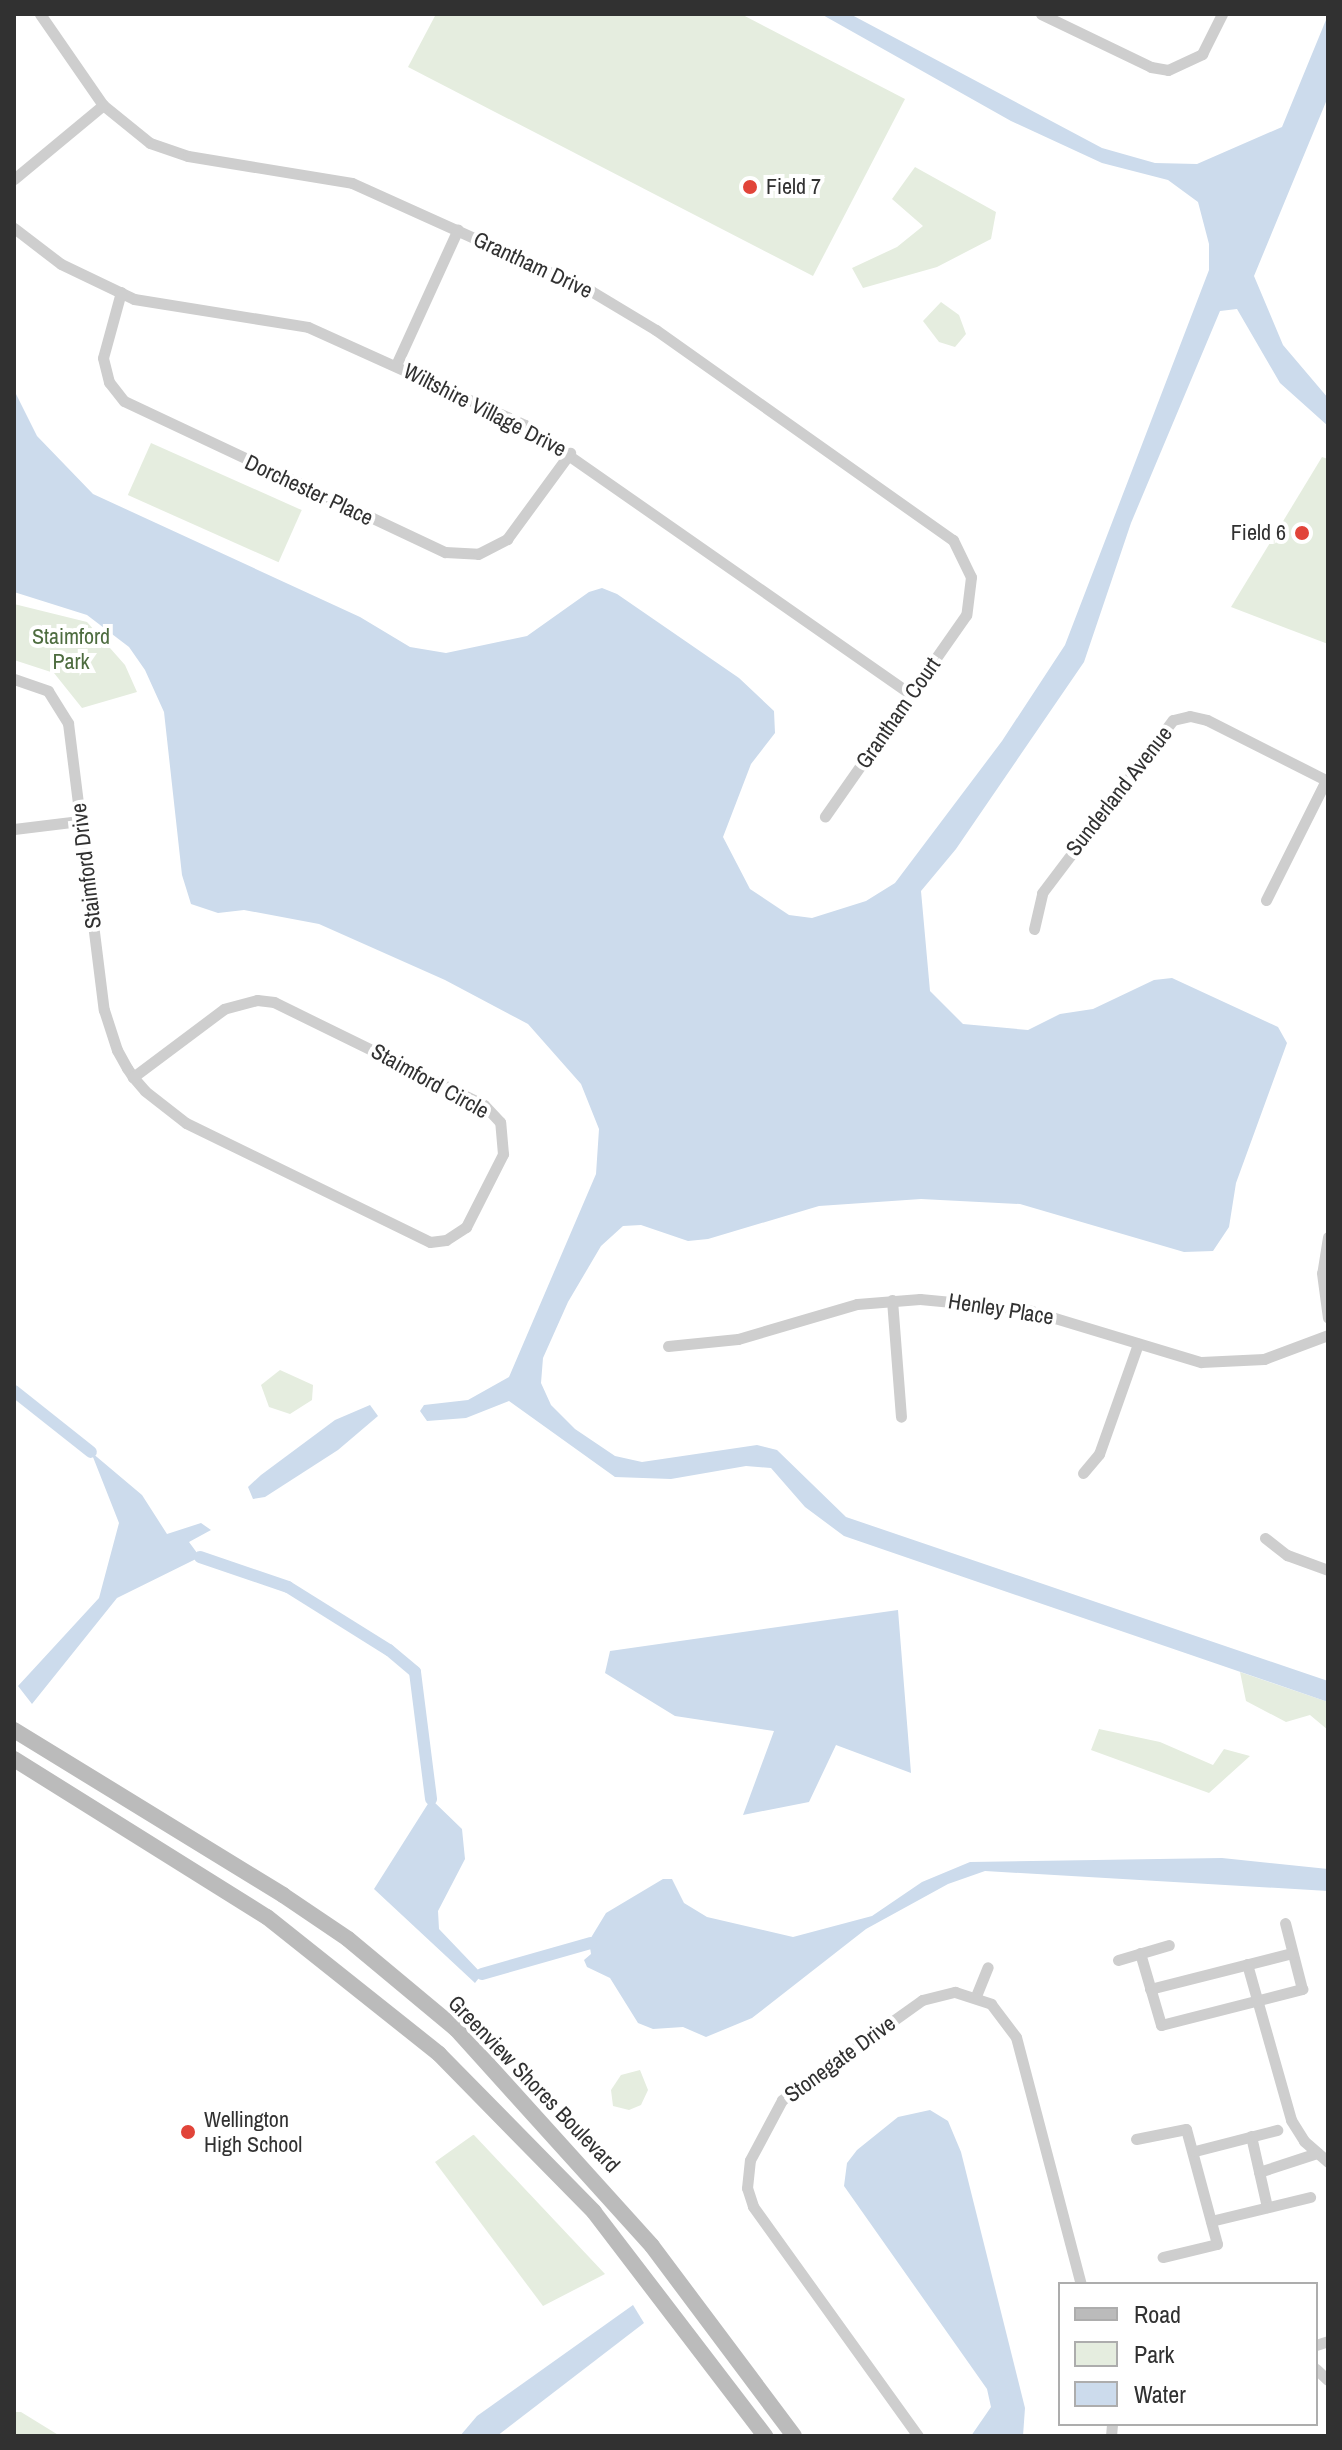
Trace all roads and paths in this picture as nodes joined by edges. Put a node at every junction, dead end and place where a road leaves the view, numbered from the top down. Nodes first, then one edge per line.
1 (40, 14) edge
2 (1041, 14) edge
3 (1222, 14) edge
4 (103, 105) junction
5 (14, 179) edge
6 (14, 228) edge
7 (458, 229) junction
8 (121, 292) junction
9 (396, 365) junction
10 (570, 453) junction
11 (968, 609) joint
12 (14, 679) edge
13 (911, 694) junction
14 (1327, 781) edge
15 (825, 816) dead end
16 (80, 821) junction
17 (14, 829) edge
18 (1266, 900) dead end
19 (1034, 929) dead end
20 (133, 1077) junction
21 (1328, 1237) edge
22 (892, 1300) junction
23 (1328, 1318) edge
24 (1328, 1335) edge
25 (1138, 1344) junction
26 (668, 1346) dead end
27 (901, 1417) dead end
28 (1083, 1473) dead end
29 (1265, 1538) dead end
30 (1328, 1570) edge
31 (14, 1730) edge
32 (14, 1759) edge
33 (145, 1810) junction
34 (131, 1830) junction
35 (1285, 1923) dead end
36 (1169, 1945) dead end
37 (1140, 1953) junction
38 (1292, 1953) junction
39 (1118, 1960) dead end
40 (1247, 1964) junction
41 (988, 1967) dead end
42 (1150, 1989) junction
43 (976, 1996) junction
44 (1256, 2001) junction
45 (1277, 2130) dead end
46 (1251, 2136) junction
47 (1136, 2139) dead end
48 (1195, 2151) junction
49 (1317, 2153) junction
50 (1328, 2162) edge
51 (1259, 2172) junction
52 (1310, 2197) dead end
53 (1267, 2207) junction
54 (1211, 2221) junction
55 (1163, 2257) dead end
56 (1080, 2282) edge
57 (765, 2436) edge
58 (794, 2436) edge
59 (918, 2436) edge

1 - 4 street, Grantham Drive
2 - 3 street
4 - 5 street
4 - 7 street, Grantham Drive
6 - 8 street, Wiltshire Village Drive
7 - 9 street
7 - 11 street, Grantham Drive
8 - 9 street, Wiltshire Village Drive
8 - 10 street, Dorchester Place
9 - 10 street, Wiltshire Village Drive
10 - 13 street, Wiltshire Village Drive
11 - 13 street, Grantham Court
12 - 16 street, Staimford Drive
13 - 15 street, Grantham Court
14 - 18 street
14 - 19 street, Sunderland Avenue
16 - 17 street
16 - 20 street, Staimford Drive
20 - 20 street, Staimford Circle
21 - 23 street
22 - 25 street, Henley Place
22 - 26 street, Henley Place
22 - 27 street
24 - 25 street, Henley Place
25 - 28 street
29 - 30 street
31 - 33 street, Greenview Shores Boulevard
32 - 34 street, Greenview Shores Boulevard
33 - 34 street
33 - 58 street, Greenview Shores Boulevard
34 - 57 street, Greenview Shores Boulevard
35 - 38 street
36 - 37 street
37 - 39 street
37 - 42 street
38 - 40 street
38 - 44 street
40 - 42 street
40 - 44 street
41 - 43 street
42 - 44 street
43 - 56 street
43 - 59 street, Stonegate Drive
44 - 49 street
45 - 46 street
46 - 48 street
46 - 51 street
47 - 48 street
48 - 54 street
49 - 50 street
49 - 51 street
51 - 53 street
52 - 53 street
53 - 54 street
54 - 55 street

